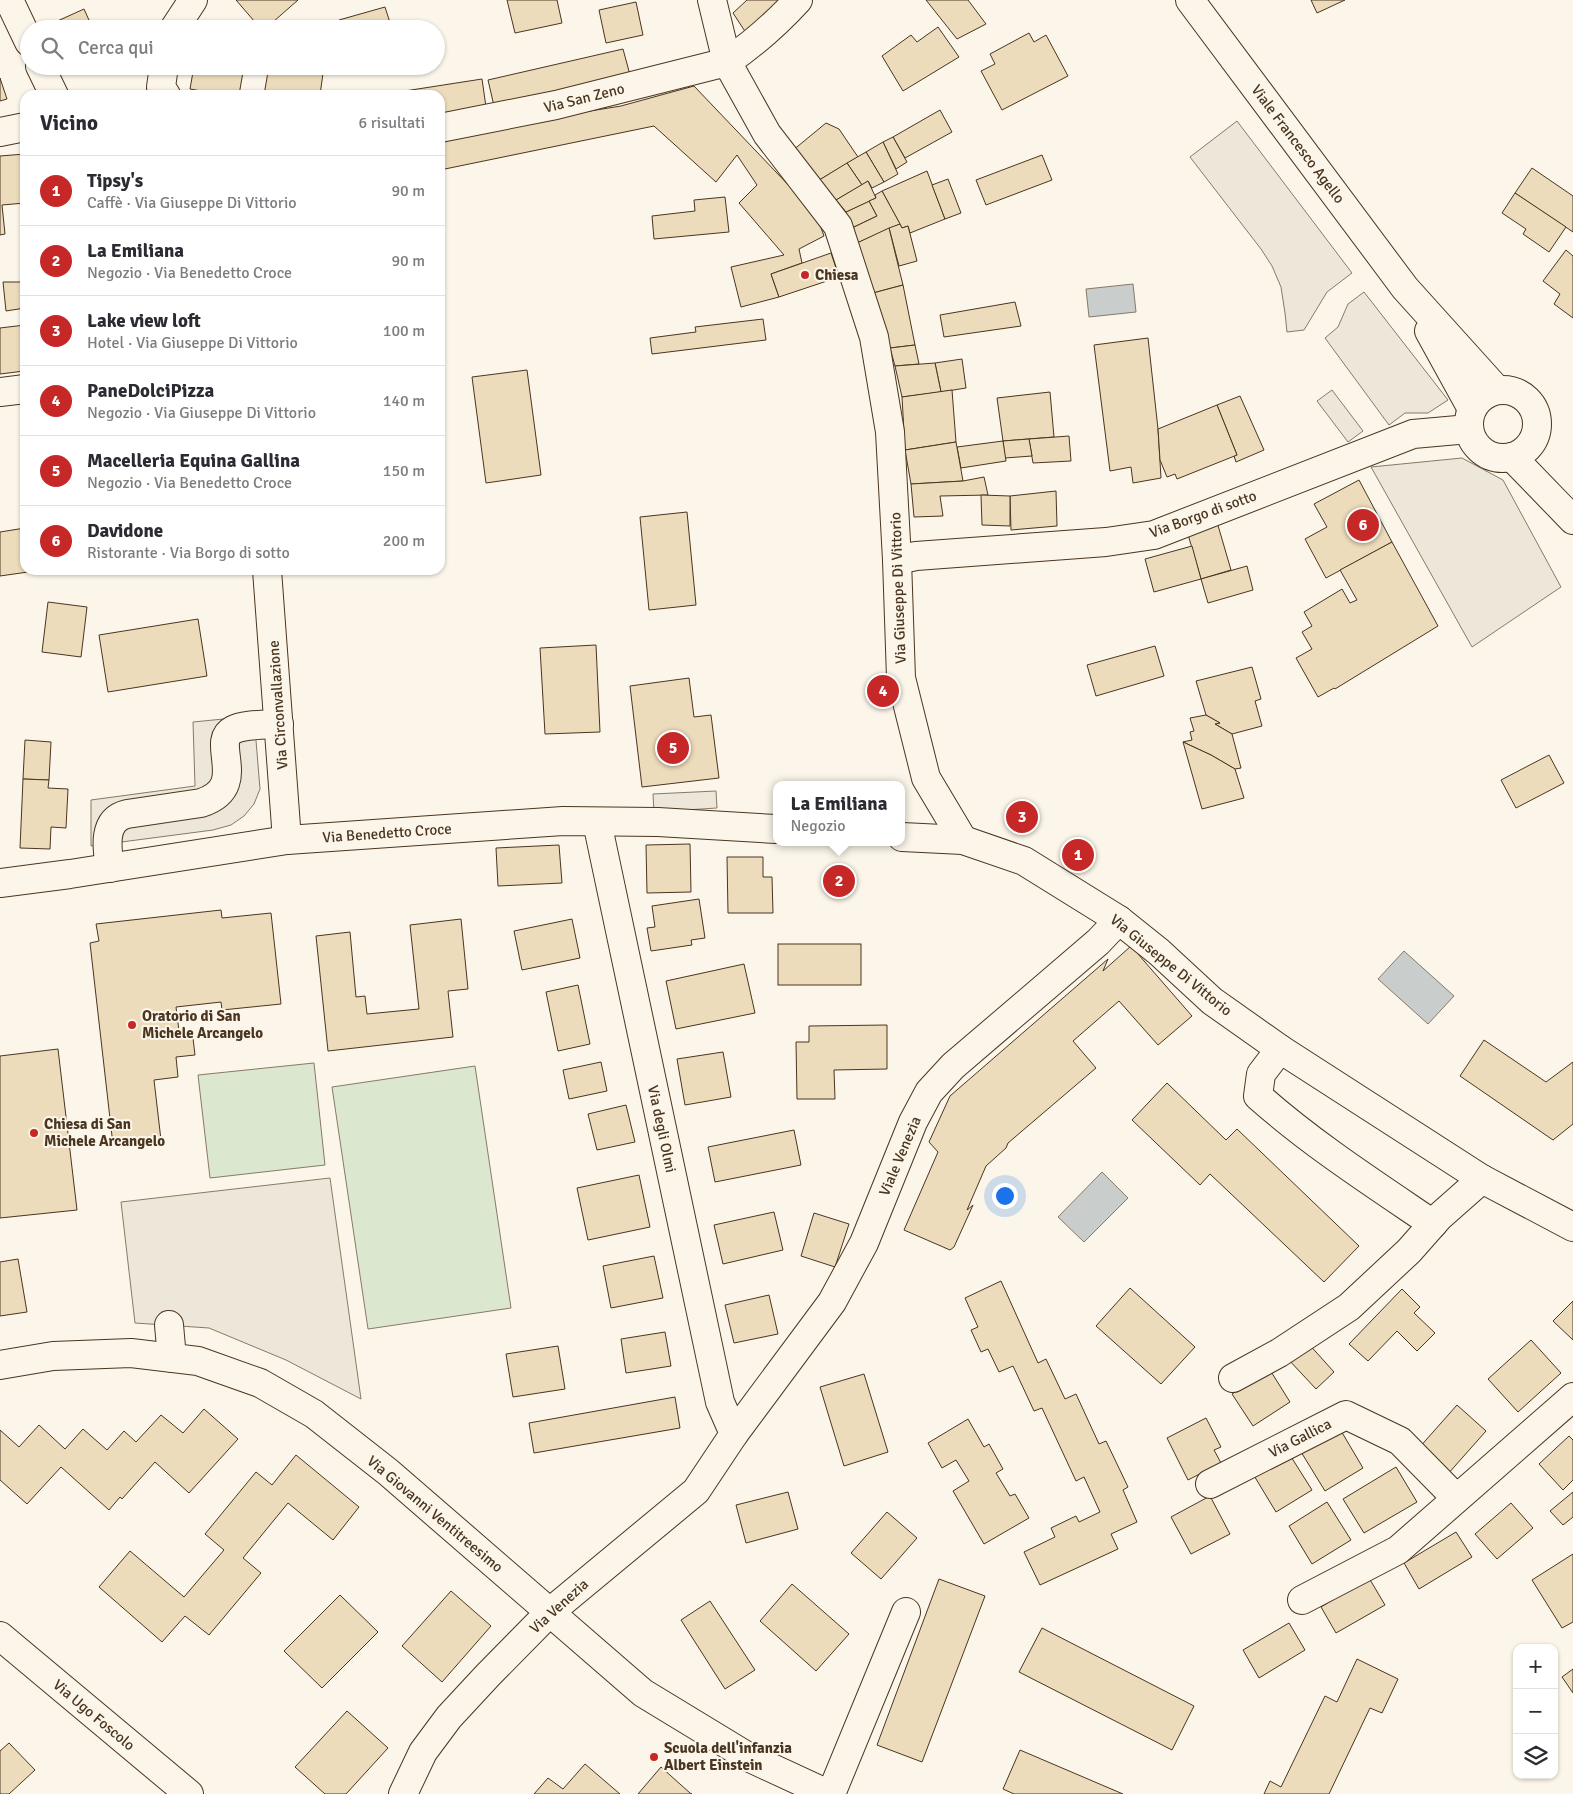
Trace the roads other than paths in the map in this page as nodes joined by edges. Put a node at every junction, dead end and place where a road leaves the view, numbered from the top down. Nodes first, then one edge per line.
1 (9, 0) edge
2 (192, 0) edge
3 (712, 0) edge
4 (798, 0) edge
5 (1190, 0) edge
6 (180, 20) edge
7 (20, 23) edge
8 (727, 62) junction
9 (44, 75) edge
10 (163, 75) edge
11 (52, 90) edge
12 (163, 90) edge
13 (445, 127) edge
14 (20, 128) edge
15 (0, 132) edge
16 (1405, 288) junction
17 (20, 390) edge
18 (1497, 390) junction
19 (0, 392) edge
20 (1471, 419) junction
21 (1522, 450) junction
22 (1573, 512) edge
23 (1573, 520) edge
24 (897, 560) junction
25 (267, 575) edge
26 (279, 724) junction
27 (597, 822) junction
28 (773, 829) edge
29 (905, 836) edge
30 (288, 840) junction
31 (963, 840) junction
32 (110, 868) junction
33 (0, 883) edge
34 (1119, 920) junction
35 (1280, 1049) junction
36 (1482, 1179) junction
37 (1433, 1224) junction
38 (1573, 1228) edge
39 (169, 1325) dead end
40 (172, 1358) junction
41 (0, 1365) edge
42 (1233, 1378) dead end
43 (1573, 1397) edge
44 (734, 1434) junction
45 (1210, 1484) dead end
46 (1456, 1498) junction
47 (1302, 1600) dead end
48 (550, 1612) junction
49 (906, 1612) dead end
50 (0, 1636) edge
51 (189, 1794) edge
52 (403, 1794) edge
53 (829, 1794) edge

1 - 7 street
2 - 6 street
3 - 8 street, Via Giuseppe Di Vittorio
4 - 8 street
5 - 16 street, Viale Francesco Agello
8 - 13 street, Via San Zeno
8 - 24 street, Via Giuseppe Di Vittorio
9 - 11 street
10 - 12 street
14 - 15 street
16 - 18 street, Viale Francesco Agello
16 - 20 street, Viale Francesco Agello
17 - 19 street
18 - 20 street
18 - 21 street
20 - 21 street, Viale Francesco Agello
20 - 24 street, Via Borgo di sotto
21 - 22 street
21 - 23 street
24 - 31 street, Via Giuseppe Di Vittorio
25 - 26 street, Via Circonvallazione
26 - 30 street, Via Circonvallazione
26 - 32 street
27 - 28 street, Via Benedetto Croce
27 - 30 street, Via Benedetto Croce
27 - 44 street, Via degli Olmi
29 - 31 street
30 - 32 street, Via Benedetto Croce
31 - 34 street, Via Giuseppe Di Vittorio
32 - 33 street, Via Benedetto Croce
34 - 35 street, Via Giuseppe Di Vittorio
34 - 44 street, Viale Venezia
35 - 36 street, Via Giuseppe Di Vittorio
35 - 37 street
36 - 37 street
36 - 38 street, Via Giuseppe Di Vittorio
37 - 42 street
39 - 40 street
40 - 41 street, Via Giovanni Ventitreesimo
40 - 48 street, Via Giovanni Ventitreesimo
43 - 46 street
44 - 48 street, Via Venezia
45 - 46 street, Via Gallica
46 - 47 street
48 - 52 street, Via Venezia
48 - 53 street, Via Giovanni Ventitreesimo
49 - 53 street
50 - 51 street, Via Ugo Foscolo

